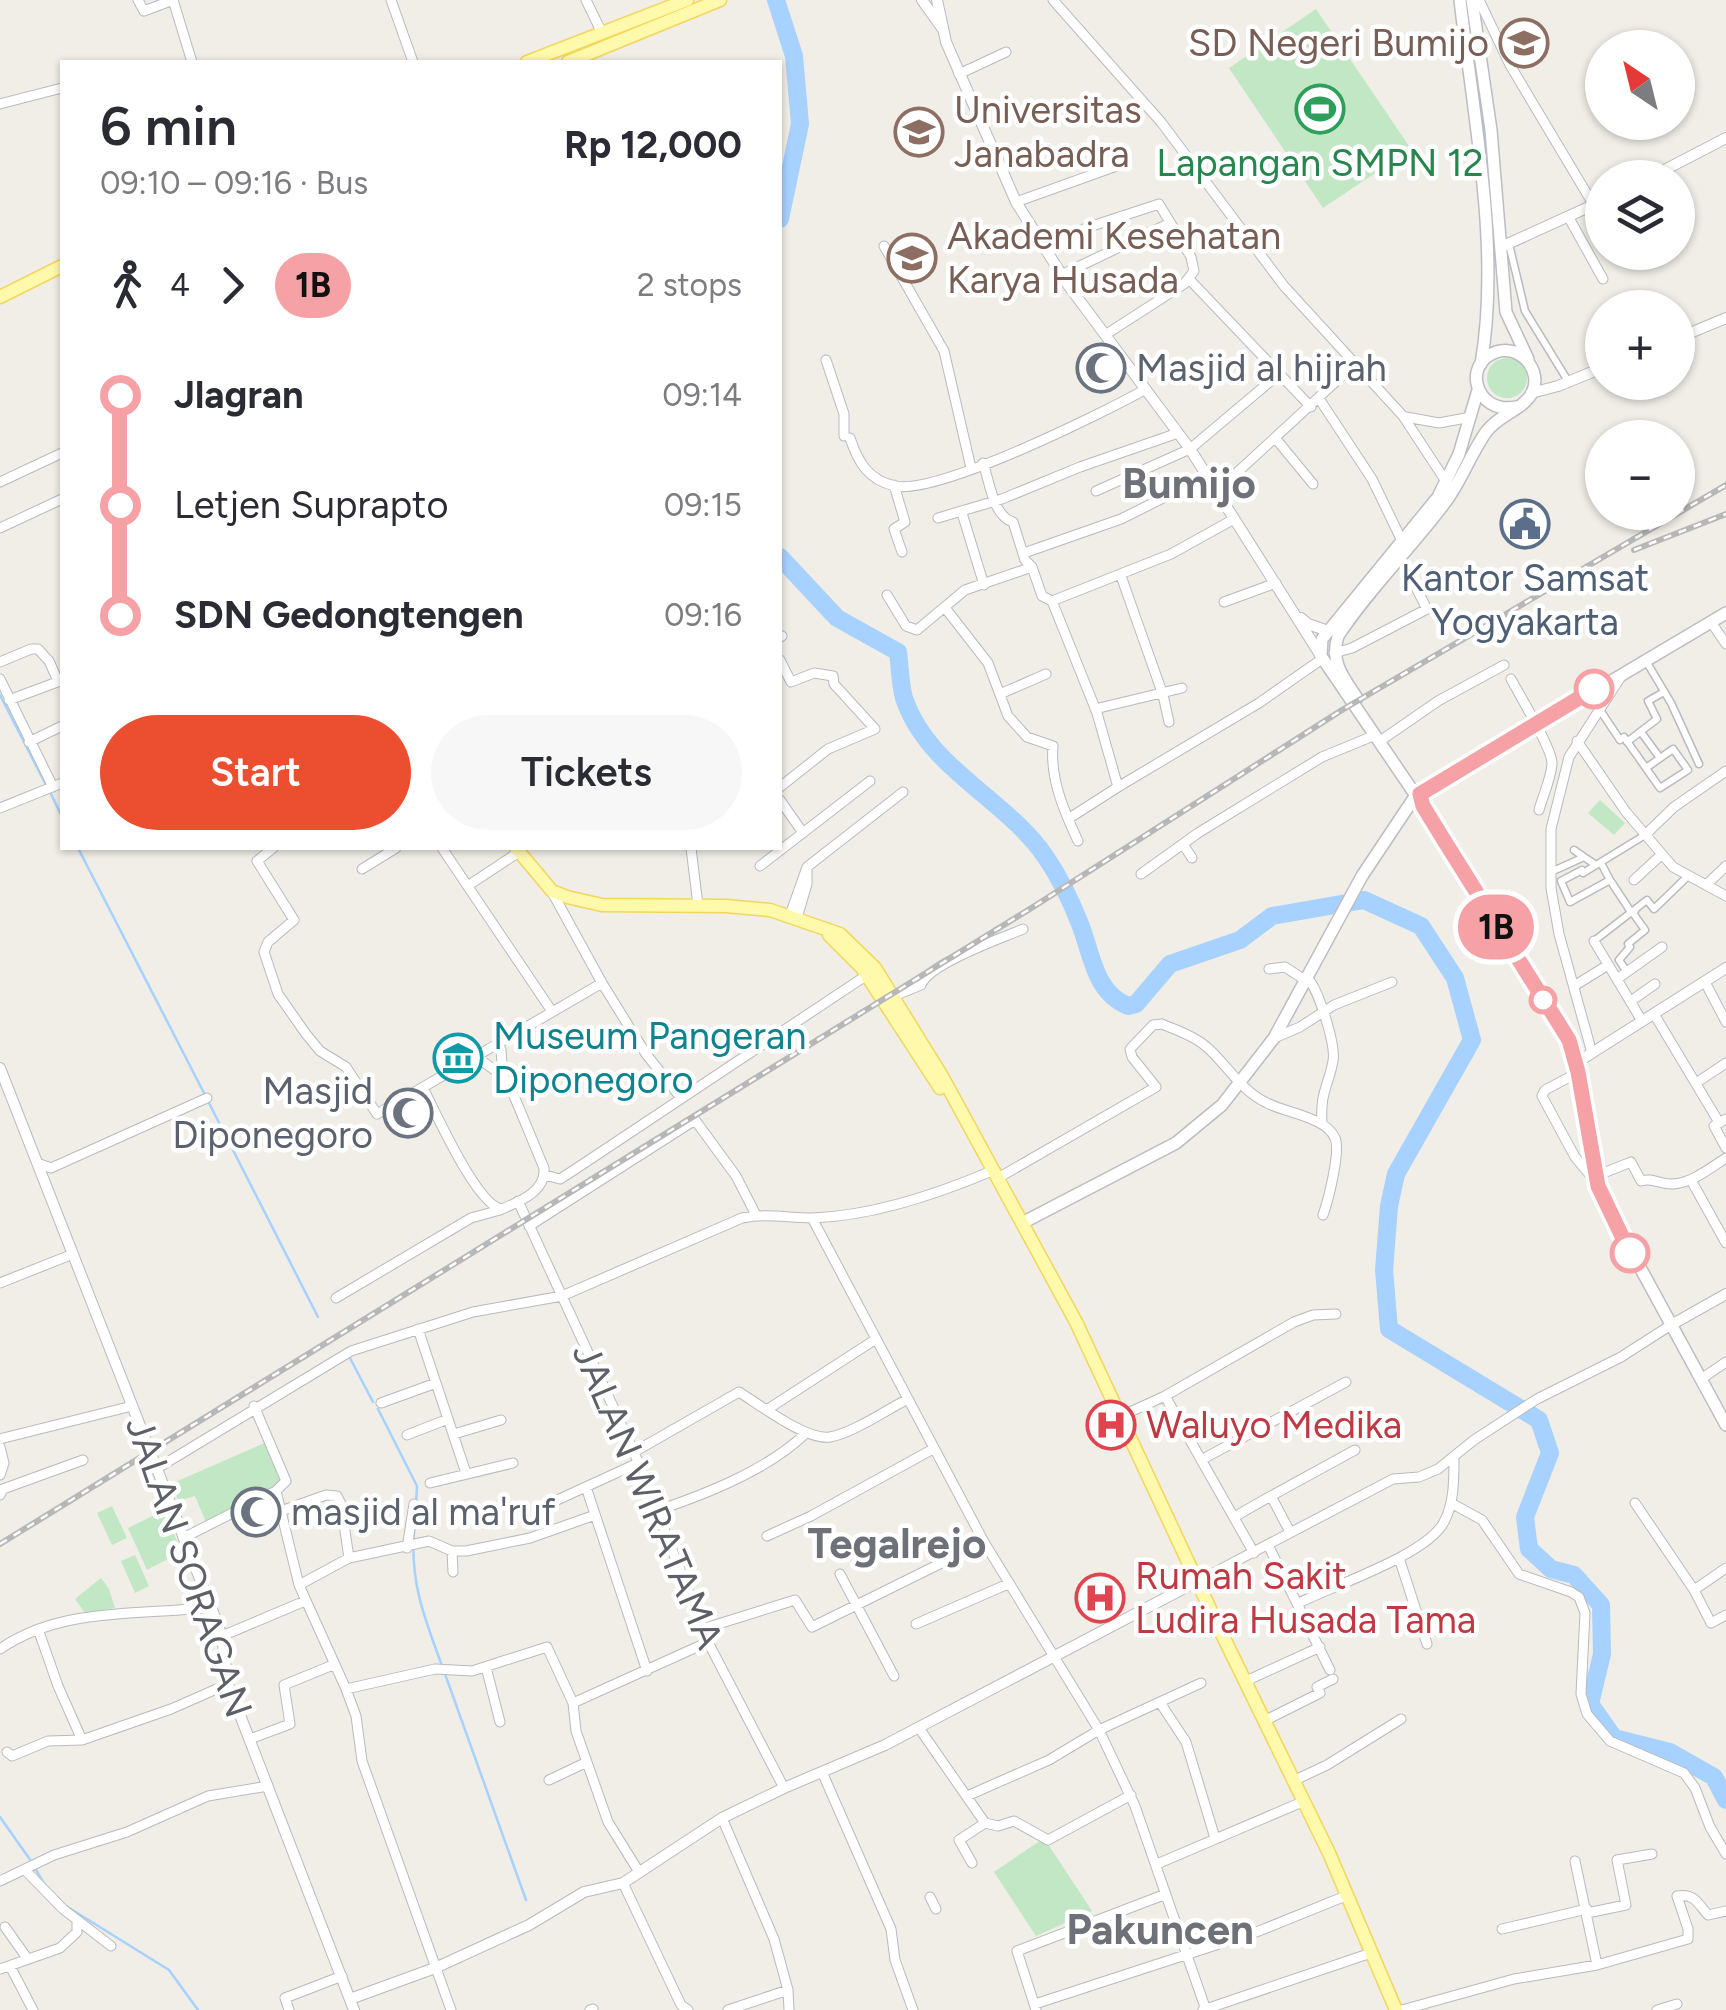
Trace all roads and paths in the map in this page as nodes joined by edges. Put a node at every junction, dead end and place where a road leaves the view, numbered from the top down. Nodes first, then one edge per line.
1 (138, 0) edge
2 (173, 0) edge
3 (391, 0) edge
4 (586, 0) edge
5 (687, 0) edge
6 (720, 0) edge
7 (922, 0) edge
8 (936, 0) edge
9 (1053, 0) edge
10 (1460, 0) edge
11 (1478, 2) edge
12 (943, 29) junction
13 (602, 33) junction
14 (1006, 52) dead end
15 (1504, 54) junction
16 (567, 59) edge
17 (191, 60) edge
18 (412, 60) edge
19 (1481, 60) junction
20 (960, 74) junction
21 (60, 89) edge
22 (0, 104) edge
23 (1726, 138) edge
24 (1684, 160) edge
25 (1125, 163) dead end
26 (1585, 183) edge
27 (1016, 202) junction
28 (1585, 210) edge
29 (1569, 218) junction
30 (1170, 223) junction
31 (884, 246) dead end
32 (1505, 246) junction
33 (1044, 248) junction
34 (60, 267) edge
35 (1061, 275) junction
36 (1189, 279) junction
37 (1603, 279) dead end
38 (0, 297) edge
39 (1726, 318) edge
40 (1695, 331) edge
41 (1105, 335) junction
42 (826, 360) dead end
43 (1356, 363) junction
44 (1481, 364) junction
45 (1531, 366) junction
46 (1278, 374) junction
47 (1585, 375) edge
48 (1568, 382) junction
49 (1146, 390) junction
50 (1478, 390) junction
51 (1532, 393) junction
52 (1315, 404) junction
53 (1516, 407) junction
54 (1404, 416) junction
55 (1471, 417) junction
56 (1178, 433) junction
57 (1276, 439) junction
58 (1190, 448) junction
59 (60, 455) edge
60 (982, 463) junction
61 (971, 468) junction
62 (1207, 476) junction
63 (0, 482) edge
64 (1447, 483) junction
65 (1313, 484) dead end
66 (894, 485) junction
67 (1096, 491) dead end
68 (1218, 491) junction
69 (60, 501) edge
70 (994, 502) junction
71 (962, 513) junction
72 (938, 518) dead end
73 (1234, 518) junction
74 (0, 528) edge
75 (1403, 544) junction
76 (902, 552) dead end
77 (1024, 553) junction
78 (1401, 559) junction
79 (1032, 567) junction
80 (1121, 576) junction
81 (1276, 583) junction
82 (984, 584) junction
83 (887, 595) dead end
84 (1052, 601) junction
85 (1224, 602) dead end
86 (946, 609) junction
87 (1294, 610) junction
88 (1726, 613) edge
89 (1712, 622) junction
90 (1328, 631) junction
91 (1726, 644) edge
92 (1326, 656) junction
93 (1645, 660) junction
94 (0, 662) edge
95 (782, 664) edge
96 (1504, 666) dead end
97 (1624, 672) junction
98 (1046, 674) dead end
99 (1511, 679) dead end
100 (0, 680) edge
101 (60, 681) edge
102 (1182, 688) dead end
103 (1664, 692) junction
104 (1000, 694) junction
105 (1163, 695) junction
106 (9, 700) junction
107 (1095, 709) junction
108 (1599, 709) junction
109 (1169, 722) dead end
110 (1534, 726) junction
111 (60, 727) edge
112 (1641, 732) junction
113 (1378, 737) junction
114 (1684, 738) junction
115 (1577, 741) junction
116 (29, 742) junction
117 (1627, 742) junction
118 (1673, 749) junction
119 (1660, 758) junction
120 (1699, 764) dead end
121 (1646, 768) junction
122 (1726, 771) edge
123 (870, 780) dead end
124 (782, 785) edge
125 (1118, 787) junction
126 (51, 788) edge
127 (903, 792) dead end
128 (1419, 799) junction
129 (782, 803) edge
130 (0, 808) edge
131 (1539, 810) dead end
132 (1068, 819) junction
133 (802, 833) junction
134 (1645, 835) junction
135 (1078, 841) dead end
136 (1183, 844) junction
137 (782, 849) edge
138 (271, 850) edge
139 (393, 850) edge
140 (443, 850) edge
141 (518, 850) edge
142 (692, 850) edge
143 (780, 850) edge
144 (1574, 850) dead end
145 (1662, 854) junction
146 (1584, 857) junction
147 (1192, 858) dead end
148 (1598, 864) junction
149 (760, 866) dead end
150 (1726, 866) edge
151 (362, 869) dead end
152 (1550, 872) junction
153 (1141, 874) dead end
154 (1689, 875) junction
155 (1610, 880) junction
156 (1634, 880) dead end
157 (469, 885) junction
158 (1706, 885) junction
159 (552, 892) junction
160 (1726, 896) edge
161 (1648, 902) junction
162 (698, 905) junction
163 (1631, 912) junction
164 (794, 916) junction
165 (824, 929) junction
166 (1023, 929) dead end
167 (1594, 941) joint
168 (1662, 948) dead end
169 (1608, 964) junction
170 (1726, 968) edge
171 (1270, 969) dead end
172 (1627, 972) junction
173 (867, 975) junction
174 (1306, 979) junction
175 (1616, 980) junction
176 (1392, 982) dead end
177 (1704, 982) junction
178 (602, 983) junction
179 (1655, 984) dead end
180 (1574, 986) junction
181 (894, 996) junction
182 (1632, 1001) junction
183 (551, 1010) junction
184 (1323, 1014) junction
185 (1654, 1014) junction
186 (1642, 1021) junction
187 (1726, 1022) edge
188 (1274, 1038) junction
189 (497, 1043) junction
190 (1592, 1053) junction
191 (475, 1056) junction
192 (1726, 1063) edge
193 (1578, 1067) junction
194 (0, 1068) edge
195 (503, 1076) junction
196 (1696, 1082) junction
197 (1240, 1085) junction
198 (423, 1088) junction
199 (4, 1091) edge
200 (207, 1098) dead end
201 (681, 1098) junction
202 (956, 1106) junction
203 (1721, 1119) edge
204 (1322, 1124) junction
205 (1726, 1148) edge
206 (1726, 1158) edge
207 (37, 1163) junction
208 (996, 1174) junction
209 (545, 1175) junction
210 (1691, 1180) junction
211 (1597, 1181) junction
212 (518, 1201) junction
213 (502, 1209) junction
214 (756, 1215) junction
215 (1323, 1215) dead end
216 (812, 1218) junction
217 (1024, 1222) junction
218 (529, 1226) junction
219 (1726, 1243) edge
220 (73, 1254) junction
221 (0, 1282) edge
222 (1726, 1294) edge
223 (562, 1296) junction
224 (336, 1298) dead end
225 (1336, 1314) dead end
226 (1670, 1325) junction
227 (418, 1329) junction
228 (876, 1339) junction
229 (1726, 1362) edge
230 (1701, 1379) junction
231 (1346, 1382) dead end
232 (436, 1383) junction
233 (1165, 1396) junction
234 (908, 1399) junction
235 (381, 1403) dead end
236 (132, 1406) junction
237 (254, 1406) junction
238 (768, 1410) junction
239 (1120, 1417) junction
240 (448, 1419) junction
241 (1725, 1419) edge
242 (501, 1420) dead end
243 (806, 1433) junction
244 (407, 1434) dead end
245 (454, 1434) junction
246 (0, 1439) edge
247 (0, 1447) edge
248 (933, 1449) junction
249 (1355, 1450) dead end
250 (636, 1458) junction
251 (1454, 1459) junction
252 (83, 1460) dead end
253 (1201, 1460) junction
254 (513, 1463) dead end
255 (156, 1469) junction
256 (466, 1473) junction
257 (430, 1484) dead end
258 (1, 1486) edge
259 (586, 1488) junction
260 (276, 1492) junction
261 (1270, 1496) junction
262 (555, 1502) dead end
263 (1451, 1503) junction
264 (1635, 1503) dead end
265 (414, 1504) dead end
266 (281, 1511) junction
267 (656, 1511) junction
268 (595, 1515) junction
269 (1234, 1517) junction
270 (1290, 1532) junction
271 (768, 1536) dead end
272 (184, 1538) junction
273 (984, 1542) junction
274 (1268, 1545) junction
275 (411, 1547) junction
276 (452, 1552) junction
277 (1254, 1553) junction
278 (349, 1558) junction
279 (1399, 1558) junction
280 (1726, 1568) edge
281 (453, 1572) dead end
282 (840, 1574) dead end
283 (1198, 1581) junction
284 (1008, 1584) junction
285 (299, 1585) junction
286 (1694, 1590) junction
287 (305, 1601) junction
288 (1299, 1603) junction
289 (858, 1604) junction
290 (211, 1608) junction
291 (1726, 1615) edge
292 (916, 1624) dead end
293 (702, 1629) junction
294 (38, 1630) junction
295 (222, 1636) junction
296 (708, 1642) junction
297 (1427, 1644) dead end
298 (1320, 1647) junction
299 (0, 1648) edge
300 (1053, 1656) junction
301 (333, 1665) junction
302 (486, 1667) junction
303 (648, 1671) junction
304 (894, 1676) dead end
305 (1246, 1680) junction
306 (1202, 1683) dead end
307 (228, 1684) junction
308 (346, 1689) junction
309 (573, 1702) junction
310 (1161, 1704) junction
311 (1400, 1720) dead end
312 (1264, 1721) junction
313 (500, 1722) dead end
314 (919, 1728) junction
315 (1099, 1730) junction
316 (250, 1739) junction
317 (82, 1740) junction
318 (7, 1752) dead end
319 (587, 1762) junction
320 (822, 1772) junction
321 (549, 1780) dead end
322 (1293, 1781) junction
323 (268, 1786) junction
324 (784, 1788) junction
325 (1131, 1795) junction
326 (966, 1796) junction
327 (1302, 1802) junction
328 (722, 1818) junction
329 (984, 1823) junction
330 (1215, 1838) junction
331 (1652, 1854) dead end
332 (1726, 1854) edge
333 (1575, 1860) dead end
334 (972, 1863) dead end
335 (1157, 1864) junction
336 (32, 1866) junction
337 (639, 1872) junction
338 (0, 1881) edge
339 (622, 1883) junction
340 (1166, 1894) junction
341 (1348, 1895) junction
342 (930, 1896) dead end
343 (936, 1909) dead end
344 (1587, 1911) junction
345 (1726, 1911) edge
346 (76, 1919) junction
347 (5, 1927) dead end
348 (1502, 1929) dead end
349 (111, 1946) dead end
350 (1371, 1953) junction
351 (1186, 1954) junction
352 (27, 1958) junction
353 (1597, 1965) junction
354 (5, 1968) edge
355 (436, 1968) junction
356 (342, 1976) junction
357 (788, 1990) junction
358 (352, 2004) edge
359 (1676, 2004) dead end
360 (1036, 2007) edge
361 (32, 2010) edge
362 (289, 2010) edge
363 (451, 2010) edge
364 (688, 2010) edge
365 (728, 2010) edge
366 (788, 2010) edge
367 (913, 2010) edge
368 (1205, 2010) edge
369 (1399, 2010) edge
370 (1657, 2010) edge

1 - 2 street
2 - 17 street
3 - 18 street
4 - 13 street
5 - 13 main road
6 - 16 main road
7 - 12 street
8 - 12 street
9 - 43 street
10 - 44 main road
11 - 15 street
11 - 19 main road
12 - 20 street
13 - 16 main road
14 - 20 street
15 - 19 street
15 - 26 street
19 - 32 main road
20 - 27 street
21 - 22 street
23 - 24 street
25 - 27 street
27 - 33 street
28 - 29 street
29 - 32 street
29 - 37 street
30 - 33 street
30 - 35 street
30 - 36 street
31 - 61 street
32 - 45 main road
32 - 48 street
33 - 35 street
34 - 38 main road
35 - 41 street
36 - 41 street
36 - 46 street
39 - 40 street
41 - 49 street
42 - 66 street
43 - 52 street
43 - 54 street
44 - 45 main road
44 - 50 main road
45 - 51 main road
46 - 52 street
46 - 58 street
47 - 48 street
48 - 51 street
49 - 56 street
49 - 60 street
50 - 53 main road
50 - 55 main road
51 - 53 main road
52 - 57 street
52 - 75 street
53 - 78 main road
54 - 55 street
54 - 64 street
55 - 64 main road
56 - 58 street
56 - 70 street
57 - 65 street
57 - 68 street
58 - 62 street
58 - 67 street
59 - 63 street
60 - 61 street
60 - 70 street
61 - 66 street
62 - 68 street
62 - 77 street
64 - 75 main road
66 - 76 street
68 - 73 street
69 - 74 street
70 - 71 street
70 - 77 street
71 - 72 street
71 - 82 street
73 - 80 street
73 - 81 street
75 - 90 main road
77 - 79 street
78 - 92 main road
78 - 92 street
79 - 82 street
79 - 84 street
80 - 84 street
80 - 105 street
81 - 85 street
81 - 87 street
82 - 86 street
83 - 86 street
84 - 107 street
86 - 104 street
87 - 90 street
87 - 92 street
88 - 89 main road
89 - 91 street
89 - 93 main road
90 - 92 main road
92 - 113 main road
92 - 125 street
93 - 97 main road
93 - 103 street
94 - 101 street
95 - 124 street
96 - 113 street
97 - 108 street
97 - 110 main road
98 - 104 street
99 - 110 street
100 - 106 street
101 - 106 street
102 - 105 street
103 - 112 street
103 - 114 street
104 - 132 street
105 - 107 street
105 - 109 street
106 - 116 street
107 - 125 street
108 - 115 street
108 - 117 street
110 - 128 main road
110 - 131 street
111 - 116 street
112 - 117 street
112 - 119 street
113 - 128 main road
113 - 136 street
114 - 118 street
114 - 120 street
115 - 134 street
115 - 152 street
116 - 126 street
117 - 121 street
118 - 119 street
118 - 121 street
119 - 121 street
122 - 134 street
123 - 133 street
125 - 132 street
126 - 130 street
127 - 164 street
128 - 174 main road
128 - 193 main road
129 - 133 street
132 - 135 street
133 - 137 street
134 - 145 street
134 - 148 street
136 - 147 street
136 - 153 street
138 - 198 street
139 - 151 street
140 - 157 street
141 - 157 street
141 - 159 main road
142 - 162 street
143 - 149 street
144 - 146 street
145 - 154 street
145 - 156 street
146 - 148 street
146 - 152 street
148 - 155 street
148 - 155 street
150 - 158 street
152 - 180 street
154 - 158 street
154 - 161 street
155 - 163 street
157 - 183 street
158 - 160 street
159 - 162 main road
159 - 178 street
161 - 163 street
161 - 172 street
162 - 164 main road
163 - 167 street
164 - 165 main road
165 - 173 main road
165 - 181 main road
166 - 181 street
167 - 169 street
168 - 172 street
169 - 175 street
169 - 180 street
170 - 177 street
171 - 174 street
172 - 175 street
173 - 201 street
173 - 202 main road
174 - 184 street
174 - 188 main road
175 - 182 street
176 - 184 street
177 - 185 street
177 - 187 street
178 - 183 street
178 - 201 street
179 - 182 street
180 - 190 street
181 - 202 main road
182 - 186 street
183 - 189 street
184 - 188 street
184 - 204 street
185 - 186 street
185 - 196 street
186 - 190 street
188 - 197 main road
189 - 191 street
189 - 195 street
190 - 193 street
191 - 195 street
191 - 198 street
192 - 196 street
193 - 211 main road
193 - 211 street
194 - 199 street, JALAN SORAGAN
195 - 209 street
196 - 203 street
197 - 204 street
197 - 208 street
197 - 217 main road
198 - 213 street
199 - 207 street, JALAN SORAGAN
200 - 207 street
201 - 209 street
202 - 208 main road
203 - 205 street
204 - 215 street
206 - 210 street
207 - 220 street, JALAN SORAGAN
208 - 216 street
208 - 217 main road
209 - 212 street
210 - 211 street
210 - 219 street
211 - 226 main road
212 - 213 street
212 - 218 street, JALAN WIRATAMA
213 - 224 street
214 - 216 street
214 - 218 street
214 - 223 street
216 - 228 street
217 - 239 main road
218 - 223 street, JALAN WIRATAMA
220 - 221 street
220 - 236 street, JALAN SORAGAN
222 - 226 street
223 - 227 street
223 - 250 street, JALAN WIRATAMA
225 - 233 street
226 - 230 main road
226 - 251 street
227 - 232 street
227 - 237 street
228 - 234 street
228 - 238 street
229 - 230 street
230 - 241 main road
231 - 253 street
232 - 235 street
232 - 240 street
233 - 239 street
233 - 253 street
234 - 243 street
234 - 248 street
236 - 246 street
236 - 255 street, JALAN SORAGAN
237 - 255 street
237 - 260 street
238 - 243 street
238 - 250 street
239 - 283 main road
240 - 244 street
240 - 245 street
242 - 245 street
243 - 267 street
245 - 256 street
247 - 258 street
248 - 271 street
248 - 273 street
249 - 261 street
250 - 259 street
250 - 267 street, JALAN WIRATAMA
251 - 263 street
251 - 270 street
252 - 258 street
253 - 269 street
254 - 256 street
255 - 272 street, JALAN SORAGAN
256 - 257 street
259 - 262 street
259 - 268 street
260 - 266 street
260 - 272 street
261 - 269 street
261 - 270 street
263 - 279 street
263 - 332 street
264 - 286 street
265 - 275 street
266 - 278 street
266 - 285 street
267 - 293 street, JALAN WIRATAMA
268 - 276 street
268 - 303 street
269 - 277 street
270 - 274 street
272 - 290 street, JALAN SORAGAN
273 - 284 street
273 - 289 street
274 - 277 street
274 - 288 street
275 - 276 street
275 - 278 street
276 - 281 street
277 - 283 street
278 - 285 street
279 - 288 street
279 - 297 street
280 - 286 street
282 - 289 street
283 - 300 street
283 - 305 main road
284 - 292 street
284 - 300 street
285 - 287 street
286 - 291 street
287 - 295 street
287 - 301 street
288 - 298 street
289 - 293 street
289 - 304 street
290 - 294 street
290 - 295 street, JALAN SORAGAN
293 - 296 street, JALAN WIRATAMA
294 - 299 street
294 - 317 street
295 - 307 street, JALAN SORAGAN
296 - 303 street
296 - 324 street, JALAN WIRATAMA
298 - 305 street
298 - 312 street
300 - 314 street
300 - 315 street
301 - 308 street
301 - 316 street
302 - 308 street
302 - 309 street
302 - 313 street
303 - 309 street
305 - 312 main road
306 - 310 street
307 - 316 street, JALAN SORAGAN
307 - 317 street
308 - 355 street
309 - 319 street
310 - 315 street
310 - 330 street
311 - 322 street
312 - 322 main road
314 - 320 street
314 - 326 street
315 - 325 street
315 - 326 street
316 - 323 street, JALAN SORAGAN
317 - 318 street
319 - 321 street
319 - 337 street
320 - 324 street
320 - 367 street
322 - 327 main road
323 - 336 street
323 - 356 street, JALAN SORAGAN
324 - 328 street
325 - 329 street
325 - 335 street
326 - 329 street
327 - 330 street
327 - 341 main road
328 - 337 street
328 - 357 street
329 - 334 street
330 - 335 street
331 - 344 street
333 - 344 street
335 - 340 street
336 - 338 street
336 - 346 street
337 - 339 street
339 - 355 street
339 - 364 street
340 - 351 street
340 - 360 street
341 - 350 main road
341 - 351 street
342 - 343 street
344 - 348 street
344 - 353 street
345 - 353 street
346 - 349 street
346 - 352 street
347 - 352 street
350 - 368 street
350 - 369 main road
351 - 360 street
351 - 368 street
352 - 354 street
353 - 369 street
354 - 361 street
355 - 358 street
355 - 363 street
356 - 358 street, JALAN SORAGAN
356 - 362 street
357 - 365 street
357 - 366 street
359 - 370 street

